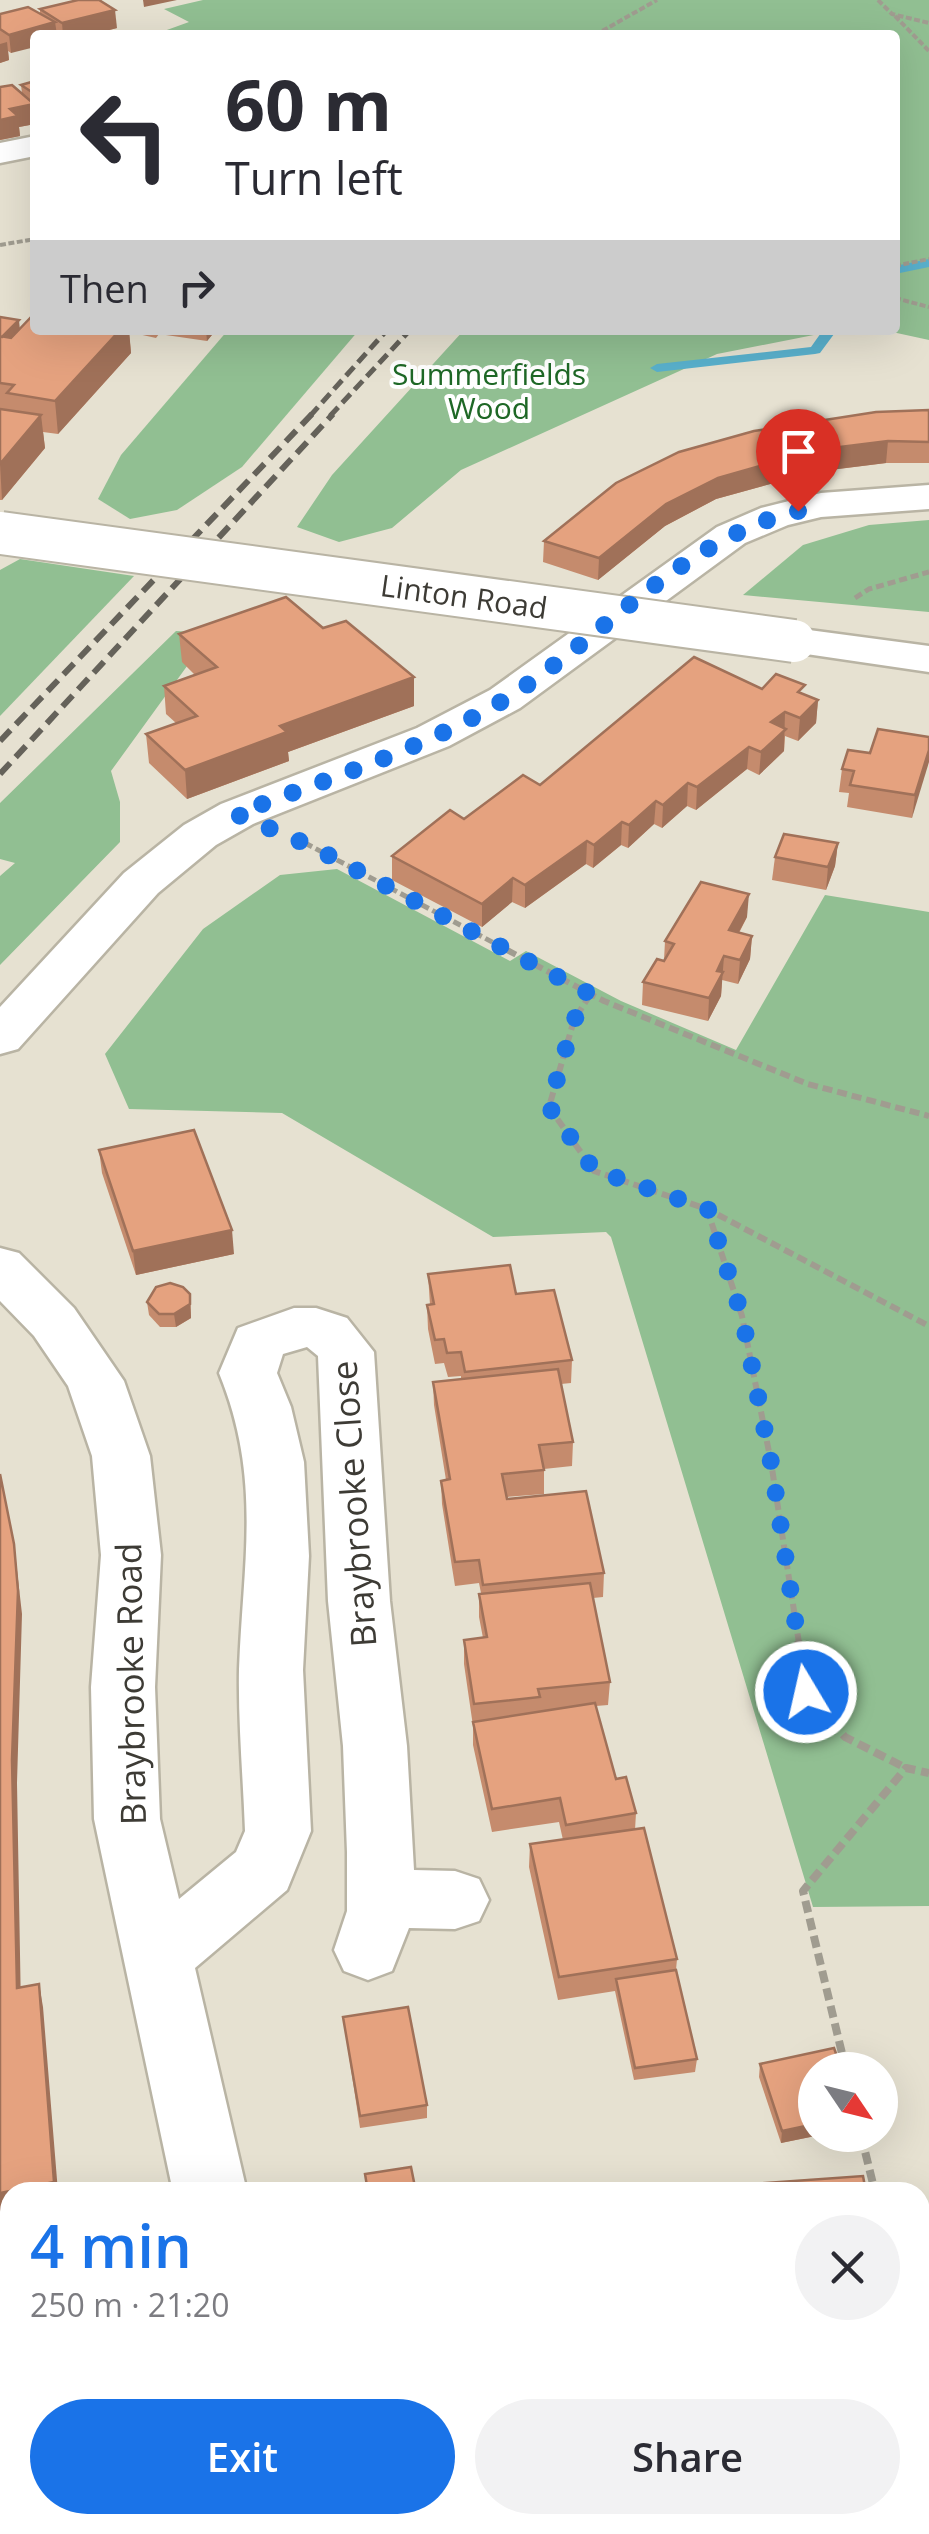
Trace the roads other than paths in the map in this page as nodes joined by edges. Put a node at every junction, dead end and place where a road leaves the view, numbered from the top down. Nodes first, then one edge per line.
1 (30, 147) edge
2 (0, 154) edge
3 (929, 497) edge
4 (1, 533) edge
5 (929, 659) edge
6 (0, 1038) edge
7 (0, 1268) edge
8 (455, 1900) dead end
9 (157, 1958) junction
10 (208, 2182) edge

1 - 2 street
3 - 6 street
4 - 5 street, Linton Road, bridge
7 - 9 street, Braybrooke Road
8 - 9 street, Braybrooke Close
9 - 10 street, Braybrooke Road

